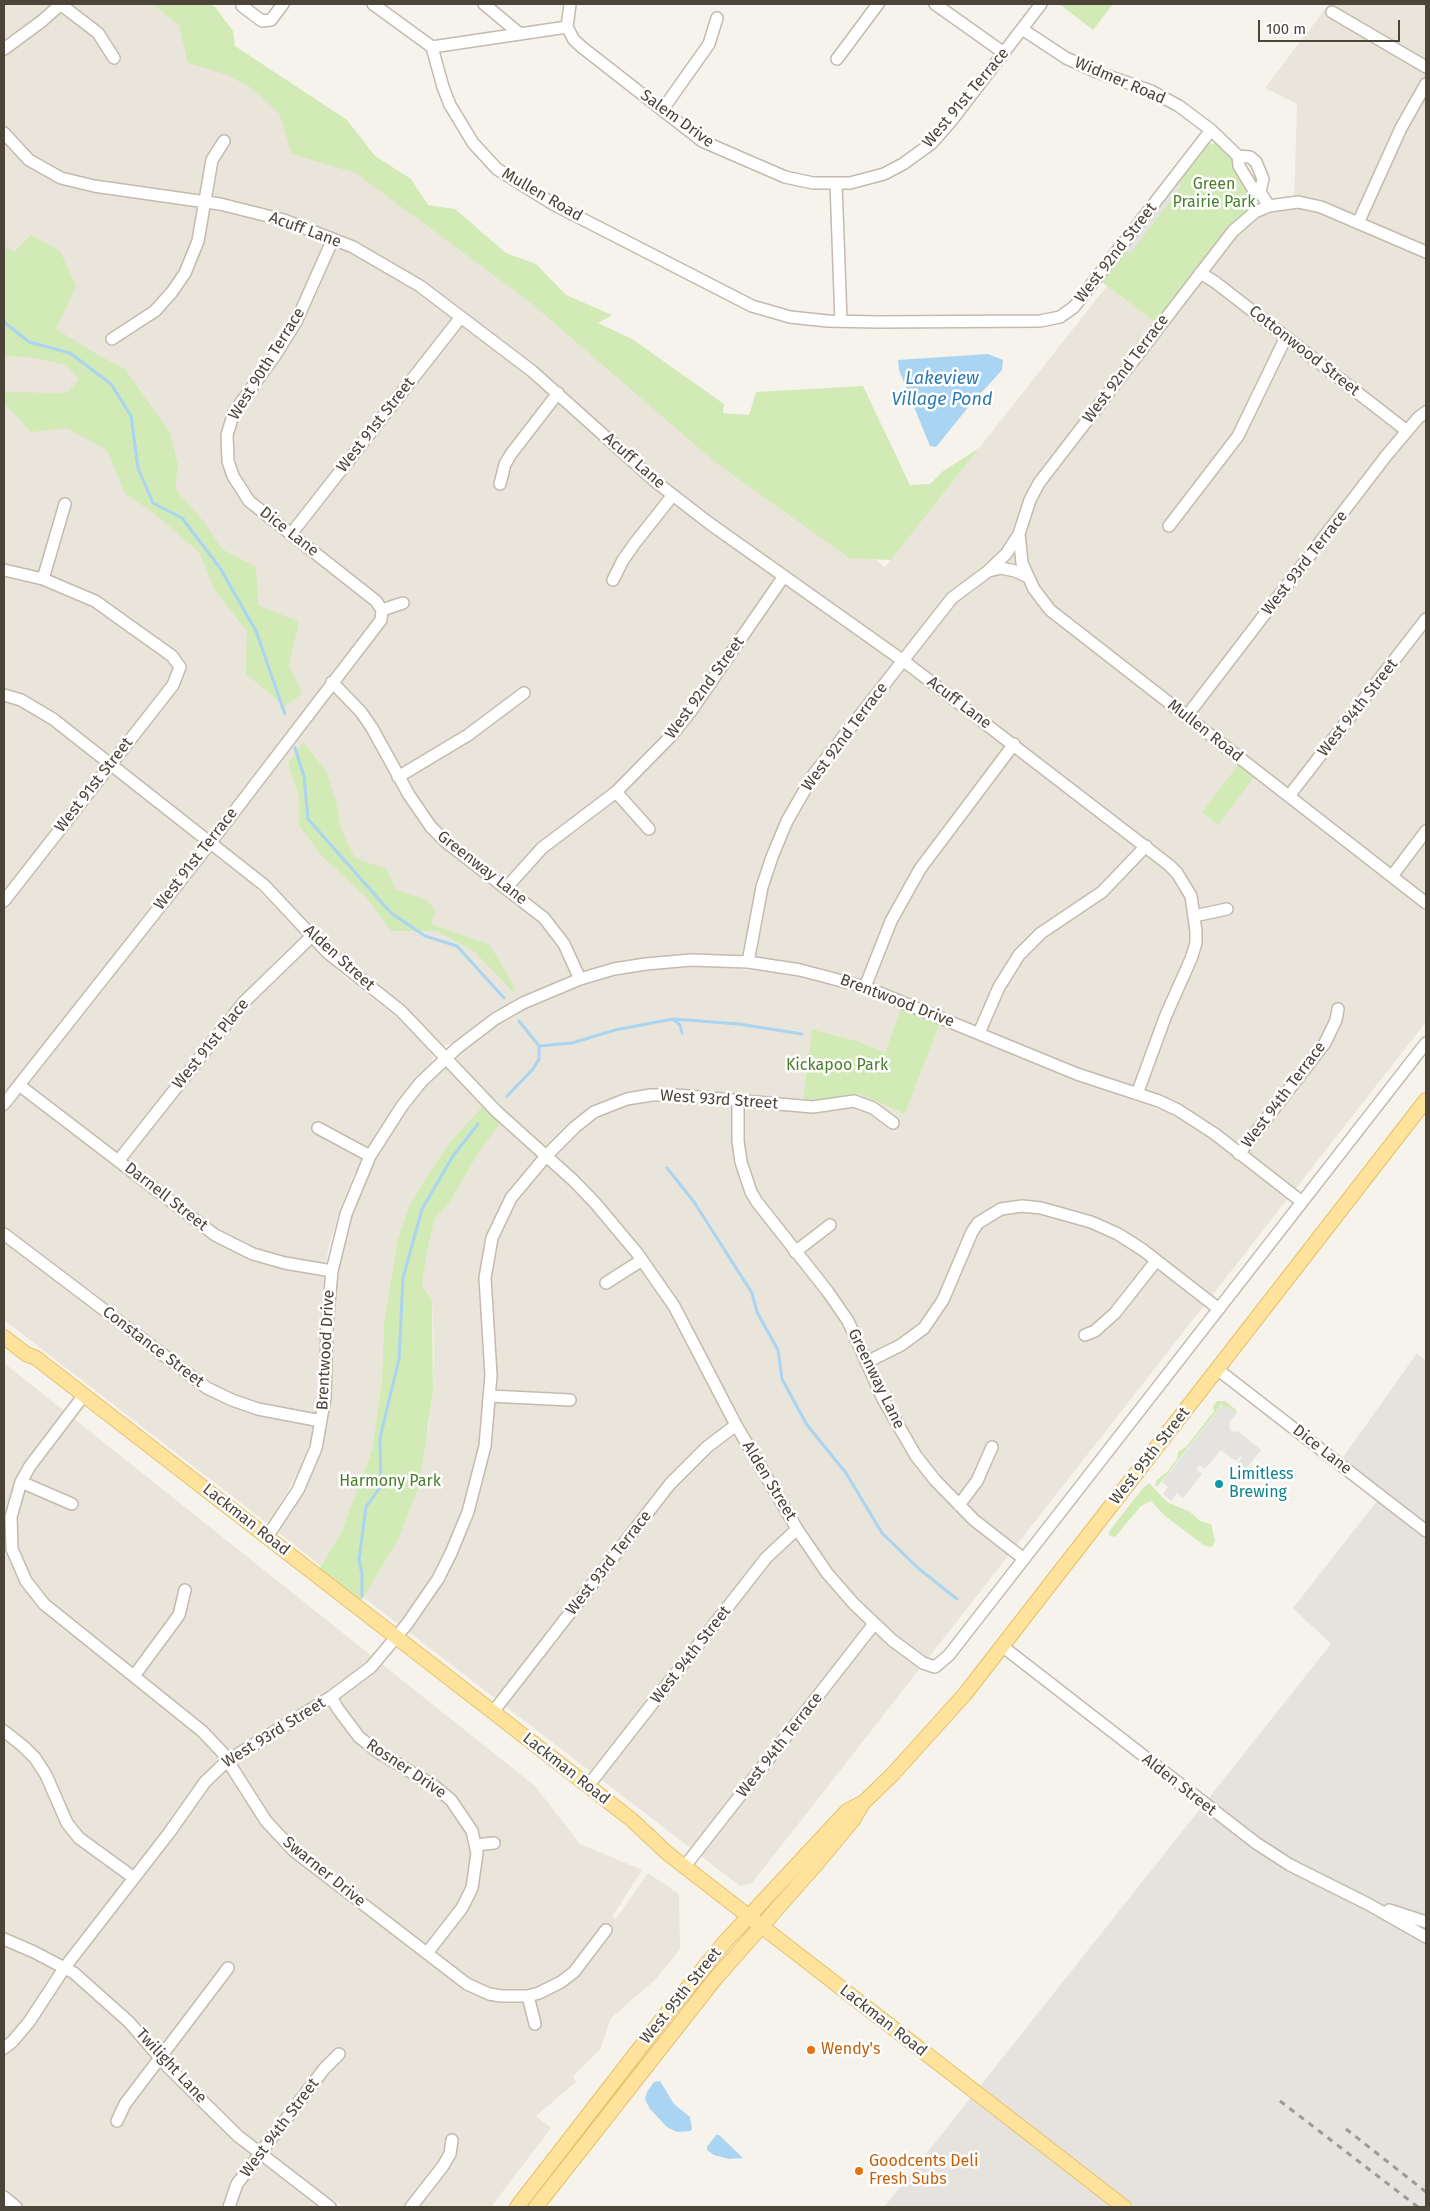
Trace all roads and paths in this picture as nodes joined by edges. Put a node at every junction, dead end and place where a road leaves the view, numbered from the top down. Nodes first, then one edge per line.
1 (61, 4) edge
2 (242, 4) edge
3 (283, 4) edge
4 (373, 4) edge
5 (484, 4) edge
6 (570, 4) edge
7 (878, 4) edge
8 (934, 4) edge
9 (1041, 4) edge
10 (1332, 12) dead end
11 (717, 18) dead end
12 (567, 27) junction
13 (1022, 29) junction
14 (520, 34) junction
15 (432, 47) junction
16 (4, 49) edge
17 (1004, 53) junction
18 (114, 58) dead end
19 (837, 60) dead end
20 (1426, 67) edge
21 (1426, 84) edge
22 (663, 109) junction
23 (1211, 130) junction
24 (4, 133) edge
25 (224, 141) dead end
26 (1238, 156) junction
27 (836, 183) junction
28 (1260, 192) junction
29 (205, 202) junction
30 (1269, 206) junction
31 (1358, 222) junction
32 (333, 239) junction
33 (1426, 252) edge
34 (1200, 273) junction
35 (461, 317) junction
36 (840, 321) junction
37 (1286, 337) junction
38 (112, 339) dead end
39 (558, 393) junction
40 (1426, 412) edge
41 (1407, 430) junction
42 (227, 435) joint
43 (500, 484) dead end
44 (673, 495) junction
45 (65, 504) dead end
46 (1169, 526) dead end
47 (291, 534) junction
48 (1019, 534) junction
49 (4, 570) edge
50 (987, 572) junction
51 (784, 576) junction
52 (1028, 577) junction
53 (43, 579) junction
54 (613, 580) dead end
55 (403, 603) dead end
56 (382, 610) junction
57 (1426, 619) edge
58 (902, 660) junction
59 (332, 682) junction
60 (524, 692) dead end
61 (4, 695) edge
62 (1186, 716) junction
63 (1014, 744) junction
64 (111, 764) junction
65 (398, 777) junction
66 (616, 792) junction
67 (1289, 796) junction
68 (649, 829) dead end
69 (1426, 831) edge
70 (211, 842) junction
71 (1146, 846) junction
72 (1392, 876) junction
73 (506, 888) junction
74 (4, 901) edge
75 (1426, 903) edge
76 (1227, 908) dead end
77 (1194, 916) junction
78 (312, 936) junction
79 (748, 962) junction
80 (580, 979) junction
81 (865, 987) junction
82 (1338, 1008) dead end
83 (979, 1033) junction
84 (1426, 1043) edge
85 (446, 1057) junction
86 (19, 1084) junction
87 (1137, 1094) junction
88 (1426, 1100) edge
89 (738, 1101) junction
90 (4, 1104) edge
91 (893, 1123) dead end
92 (318, 1128) dead end
93 (1239, 1154) junction
94 (547, 1155) junction
95 (370, 1156) junction
96 (119, 1160) junction
97 (1302, 1202) junction
98 (830, 1225) dead end
99 (4, 1234) edge
100 (796, 1252) junction
101 (642, 1260) junction
102 (1156, 1261) junction
103 (332, 1271) junction
104 (606, 1283) dead end
105 (1219, 1309) junction
106 (1085, 1335) dead end
107 (4, 1337) edge
108 (867, 1362) junction
109 (1218, 1369) junction
110 (84, 1395) junction
111 (490, 1396) junction
112 (570, 1400) dead end
113 (321, 1421) junction
114 (736, 1425) junction
115 (992, 1448) dead end
116 (21, 1482) junction
117 (72, 1504) dead end
118 (959, 1505) junction
119 (797, 1529) junction
120 (1426, 1531) edge
121 (268, 1537) junction
122 (8, 1550) edge
123 (1024, 1560) junction
124 (184, 1590) dead end
125 (874, 1624) junction
126 (396, 1637) junction
127 (1002, 1646) junction
128 (134, 1676) junction
129 (331, 1697) junction
130 (493, 1712) junction
131 (4, 1731) edge
132 (227, 1761) junction
133 (588, 1786) junction
134 (864, 1802) junction
135 (494, 1843) dead end
136 (476, 1845) junction
137 (684, 1866) junction
138 (134, 1878) junction
139 (1368, 1904) junction
140 (748, 1916) junction
141 (1426, 1922) edge
142 (762, 1926) junction
143 (606, 1930) dead end
144 (1426, 1937) edge
145 (4, 1939) edge
146 (427, 1954) junction
147 (65, 1967) junction
148 (228, 1968) dead end
149 (528, 1996) junction
150 (534, 2024) dead end
151 (4, 2048) edge
152 (339, 2054) dead end
153 (160, 2057) junction
154 (117, 2121) dead end
155 (452, 2140) dead end
156 (261, 2153) junction
157 (4, 2198) edge
158 (16, 2207) edge
159 (229, 2207) edge
160 (330, 2207) edge
161 (411, 2207) edge
162 (516, 2207) edge
163 (536, 2207) edge
164 (1124, 2207) edge

1 - 16 street
1 - 18 street
2 - 3 street
4 - 15 street
5 - 14 street
6 - 12 street
7 - 19 street
8 - 17 street
9 - 13 street, West 91st Terrace
10 - 20 street
11 - 22 street
12 - 14 street
12 - 22 street, Salem Drive
13 - 17 street, West 91st Terrace
13 - 23 street, Widmer Road
14 - 15 street
15 - 36 street, Mullen Road
17 - 27 street, West 91st Terrace
21 - 31 street
22 - 27 street, Salem Drive
23 - 26 street, Widmer Road
23 - 36 street, West 92nd Street
24 - 29 street, Acuff Lane
25 - 29 street
26 - 28 street, Widmer Road
26 - 28 street, Widmer Road
27 - 36 street
28 - 30 street, Widmer Road
29 - 32 street, Acuff Lane
29 - 38 street
30 - 31 street, West 92nd Terrace
30 - 34 street, West 92nd Terrace
31 - 33 street
32 - 35 street, Acuff Lane
32 - 42 street, West 90th Terrace
34 - 37 street, Cottonwood Street
34 - 48 street, West 92nd Terrace
35 - 39 street, Acuff Lane
35 - 47 street, West 91st Street
37 - 41 street, Cottonwood Street
37 - 46 street
39 - 43 street
39 - 44 street, Acuff Lane
40 - 41 street, West 93rd Terrace
41 - 62 street, West 93rd Terrace
42 - 47 street, Dice Lane
44 - 51 street, Acuff Lane
44 - 54 street
45 - 53 street
47 - 56 street, Dice Lane
48 - 50 street, West 92nd Terrace
48 - 52 street, Mullen Road
49 - 53 street
50 - 52 street
50 - 58 street, West 92nd Terrace
51 - 58 street, Acuff Lane
51 - 66 street, West 92nd Street
52 - 62 street, Mullen Road
53 - 64 street, West 91st Street
55 - 56 street
56 - 59 street, West 91st Terrace
57 - 67 street, West 94th Street
58 - 63 street, Acuff Lane
58 - 79 street, West 92nd Terrace
59 - 65 street, Greenway Lane
59 - 70 street, West 91st Terrace
60 - 65 street
61 - 64 street, Alden Street
62 - 67 street, Mullen Road
63 - 71 street, Acuff Lane
63 - 81 street
64 - 70 street, Alden Street
64 - 74 street, West 91st Street
65 - 73 street, Greenway Lane
66 - 68 street
66 - 73 street, West 92nd Street
67 - 72 street, Mullen Road
69 - 72 street
70 - 78 street, Alden Street
70 - 86 street, West 91st Terrace
71 - 77 street, Acuff Lane
71 - 83 street
72 - 75 street, Mullen Road
73 - 80 street, Greenway Lane
76 - 77 street
77 - 87 street, Acuff Lane
78 - 85 street, Alden Street
78 - 96 street, West 91st Place
79 - 80 street, Brentwood Drive
79 - 81 street, Brentwood Drive
80 - 85 street, Brentwood Drive
81 - 83 street, Brentwood Drive
82 - 93 street, West 94th Terrace
83 - 87 street, Brentwood Drive
84 - 97 street
85 - 94 street, Alden Street
85 - 95 street, Brentwood Drive
86 - 90 street, West 91st Terrace
86 - 96 street, Darnell Street
87 - 93 street, Brentwood Drive
88 - 109 main road, West 95th Street
89 - 91 street, West 93rd Street
89 - 94 street, West 93rd Street
89 - 100 street, Greenway Lane
92 - 95 street
93 - 97 street, Brentwood Drive
94 - 101 street, Alden Street
94 - 111 street, West 93rd Street
95 - 103 street, Brentwood Drive
96 - 103 street, Darnell Street
97 - 105 street
98 - 100 street
99 - 113 street, Constance Street
100 - 108 street, Greenway Lane
101 - 104 street
101 - 114 street, Alden Street
102 - 105 street
102 - 106 street
102 - 108 street
103 - 113 street, Brentwood Drive
105 - 123 street
107 - 110 main road, Lackman Road
108 - 118 street, Greenway Lane
109 - 120 street, Dice Lane
109 - 127 main road, West 95th Street
110 - 116 street, Swarner Drive
110 - 121 main road, Lackman Road
111 - 112 street
111 - 126 street, West 93rd Street
113 - 121 street, Brentwood Drive
114 - 119 street, Alden Street
114 - 130 street, West 93rd Terrace
115 - 118 street
116 - 117 street
116 - 122 street, Swarner Drive
118 - 123 street, Greenway Lane
119 - 125 street, Alden Street
119 - 133 street, West 94th Street
121 - 126 main road, Lackman Road
122 - 128 street, Swarner Drive
123 - 125 street, Alden Street
124 - 128 street
125 - 137 street, West 94th Terrace
126 - 129 street, West 93rd Street
126 - 130 main road, Lackman Road
127 - 134 main road, West 95th Street
127 - 139 street, Alden Street
128 - 132 street, Swarner Drive
129 - 132 street, West 93rd Street
129 - 136 street, Rosner Drive
130 - 133 main road, Lackman Road
131 - 138 street
132 - 138 street, West 93rd Street
132 - 146 street, Swarner Drive
133 - 137 main road, Lackman Road
134 - 140 main road, West 95th Street
134 - 142 main road, West 95th Street
135 - 136 street
136 - 146 street, Rosner Drive
137 - 140 main road, Lackman Road
138 - 147 street, West 93rd Street
139 - 141 street, Alden Street
139 - 144 street, Alden Street
140 - 142 main road, Lackman Road
140 - 162 main road, West 95th Street
142 - 163 main road, West 95th Street
142 - 164 main road, Lackman Road
143 - 149 street, Swarner Drive
145 - 147 street, Twilight Lane
146 - 149 street, Swarner Drive
147 - 151 street, West 93rd Street
147 - 153 street, Twilight Lane
148 - 153 street
149 - 150 street
152 - 156 street, West 94th Street
153 - 154 street
153 - 156 street, Twilight Lane
155 - 161 street
156 - 159 street, West 94th Street
156 - 160 street, Twilight Lane
157 - 158 street

